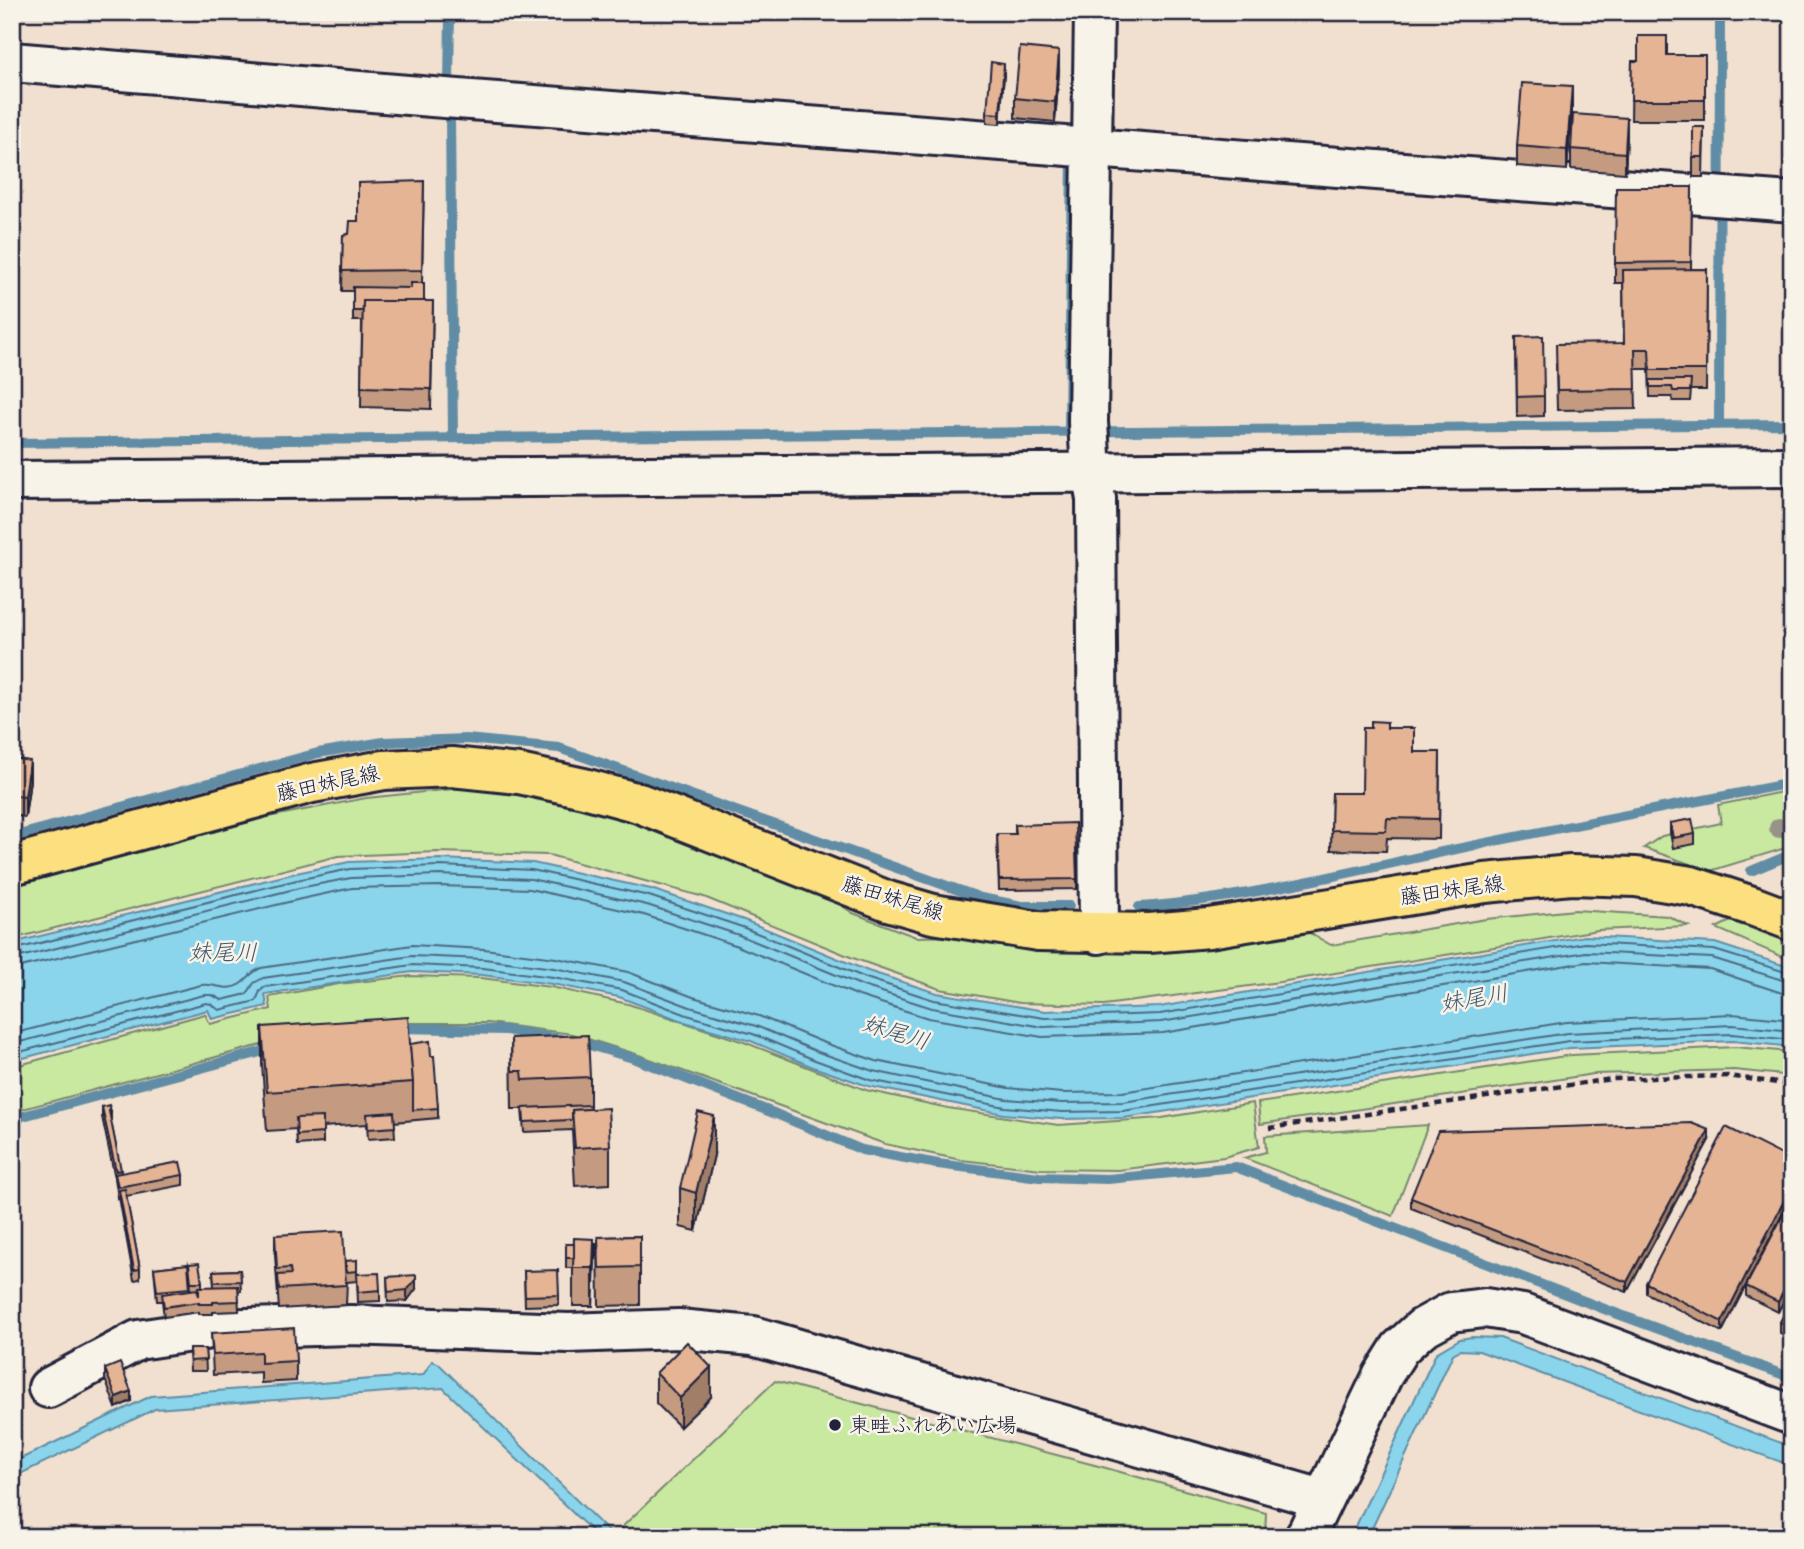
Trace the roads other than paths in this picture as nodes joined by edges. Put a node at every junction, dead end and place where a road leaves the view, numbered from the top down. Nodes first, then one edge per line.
1 (1094, 12) edge
2 (12, 62) edge
3 (1092, 146) junction
4 (1792, 202) edge
5 (1089, 445) junction
6 (1792, 467) edge
7 (12, 481) edge
8 (12, 865) edge
9 (1792, 921) edge
10 (1099, 934) junction
11 (48, 1388) dead end
12 (1792, 1415) edge
13 (1322, 1499) junction
14 (1305, 1537) edge

1 - 3 street
2 - 3 street
3 - 4 street
3 - 5 street
5 - 6 street
5 - 7 street
5 - 10 street
8 - 10 main road, 藤田妹尾線
9 - 10 main road, 藤田妹尾線
11 - 13 street
12 - 13 street
13 - 14 street

